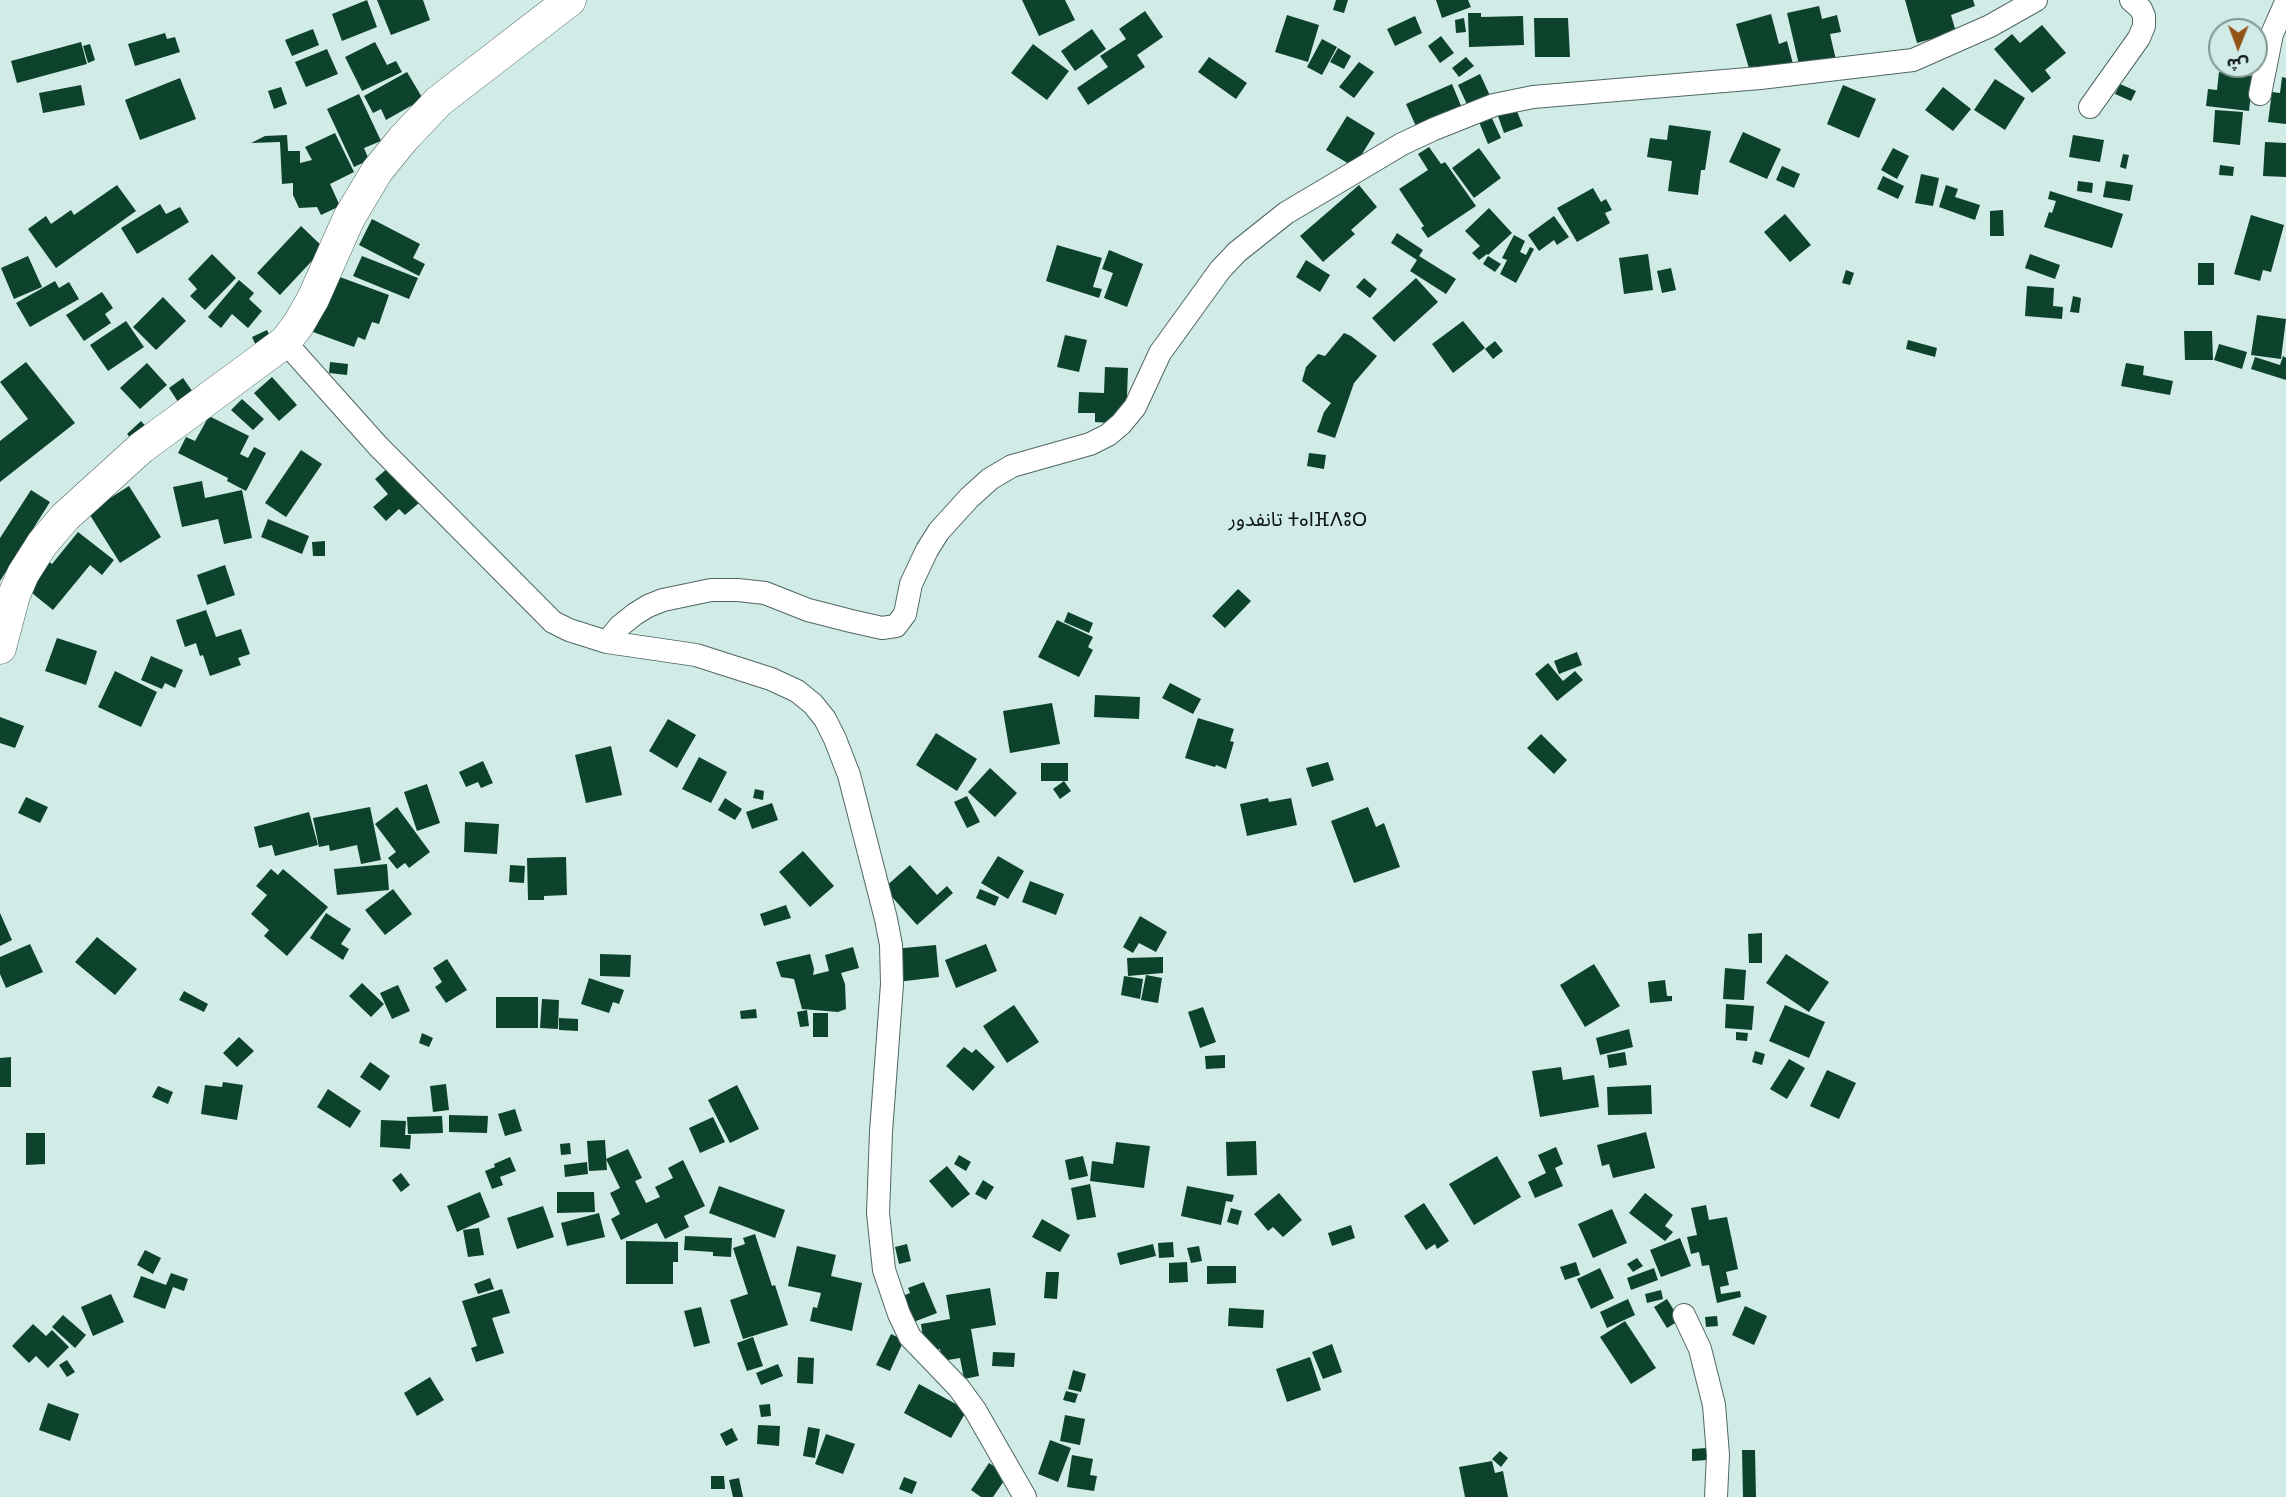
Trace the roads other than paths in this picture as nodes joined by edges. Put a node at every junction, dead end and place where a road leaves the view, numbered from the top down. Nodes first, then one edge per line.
1 (570, 0) edge
2 (2036, 0) edge
3 (2131, 0) edge
4 (2286, 2) edge
5 (2260, 94) dead end
6 (2090, 107) dead end
7 (285, 342) junction
8 (607, 642) junction
9 (0, 648) edge
10 (1684, 1315) dead end
11 (1025, 1497) edge
12 (1716, 1497) edge

1 - 7 street
2 - 8 street
3 - 6 street
4 - 5 street
7 - 8 street
7 - 9 street
8 - 11 street
10 - 12 street

